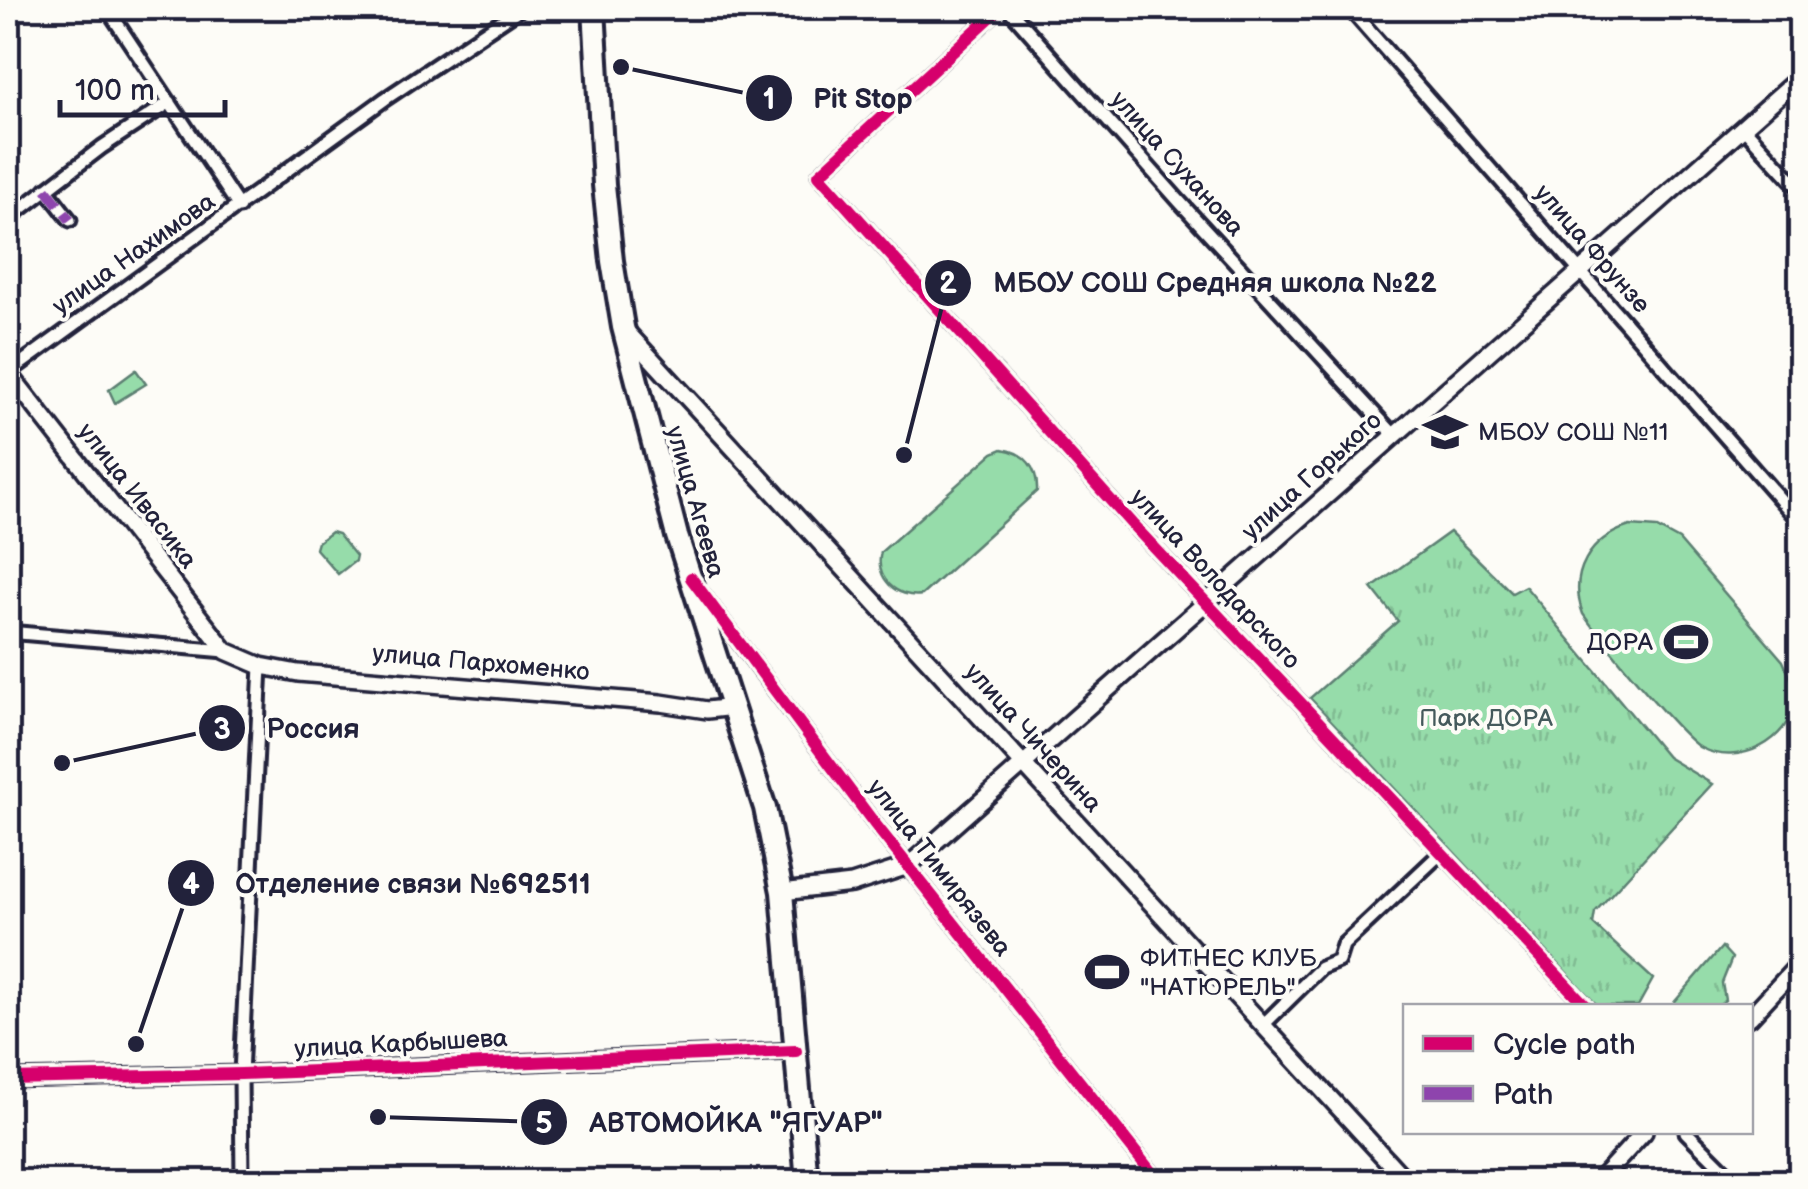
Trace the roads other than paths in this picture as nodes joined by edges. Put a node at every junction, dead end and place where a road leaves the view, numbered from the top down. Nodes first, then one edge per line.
1 (106, 8) edge
2 (521, 8) edge
3 (594, 8) edge
4 (1000, 8) edge
5 (1008, 8) edge
6 (1349, 8) edge
7 (1800, 76) edge
8 (170, 102) junction
9 (1744, 128) junction
10 (46, 189) junction
11 (1800, 189) edge
12 (239, 207) junction
13 (8, 219) edge
14 (70, 220) dead end
15 (1582, 270) junction
16 (623, 328) junction
17 (8, 372) edge
18 (1395, 436) junction
19 (1800, 522) edge
20 (690, 578) junction
21 (1207, 602) junction
22 (8, 632) edge
23 (226, 650) junction
24 (261, 666) junction
25 (734, 707) junction
26 (1025, 766) junction
27 (1442, 852) junction
28 (908, 866) junction
29 (782, 892) junction
30 (1800, 963) edge
31 (1584, 1004) edge
32 (1753, 1014) edge
33 (1262, 1025) junction
34 (796, 1052) junction
35 (241, 1074) junction
36 (8, 1079) edge
37 (1642, 1134) edge
38 (1688, 1134) edge
39 (242, 1182) edge
40 (806, 1182) edge
41 (1159, 1182) edge
42 (1407, 1182) edge
43 (1598, 1182) edge
44 (1736, 1182) edge

1 - 8 street, улица Нахимова
2 - 12 street, улица Нахимова
3 - 16 highway, улица Агеева
4 - 21 street, улица Володарского
5 - 18 street, улица Суханова
6 - 15 street, улица Фрунзе
7 - 9 main road, улица Горького
8 - 10 street
8 - 12 street, улица Нахимова
9 - 11 street
9 - 15 main road, улица Горького
10 - 13 street
10 - 14 street
12 - 17 street, улица Нахимова
15 - 18 main road, улица Горького
15 - 19 street, улица Фрунзе
16 - 20 highway, улица Агеева
16 - 26 main road, улица Чичерина
17 - 23 main road, улица Ивасика
18 - 21 main road, улица Горького
20 - 25 highway, улица Агеева
20 - 28 street, улица Тимирязева
21 - 26 main road, улица Горького
21 - 27 street, улица Володарского
22 - 23 street
23 - 24 main road, улица Пархоменко
24 - 25 main road, улица Пархоменко
24 - 35 street
25 - 29 highway, улица Агеева
26 - 28 main road, улица Горького
26 - 33 main road, улица Чичерина
27 - 31 street, улица Володарского
27 - 33 street
28 - 29 main road, улица Горького
28 - 41 street, улица Тимирязева
29 - 34 highway, улица Агеева
30 - 32 main road
33 - 42 main road, улица Чичерина
34 - 35 street, улица Карбышева
34 - 40 highway, улица Агеева
35 - 36 street, улица Карбышева
35 - 39 street
37 - 43 main road
38 - 44 street

